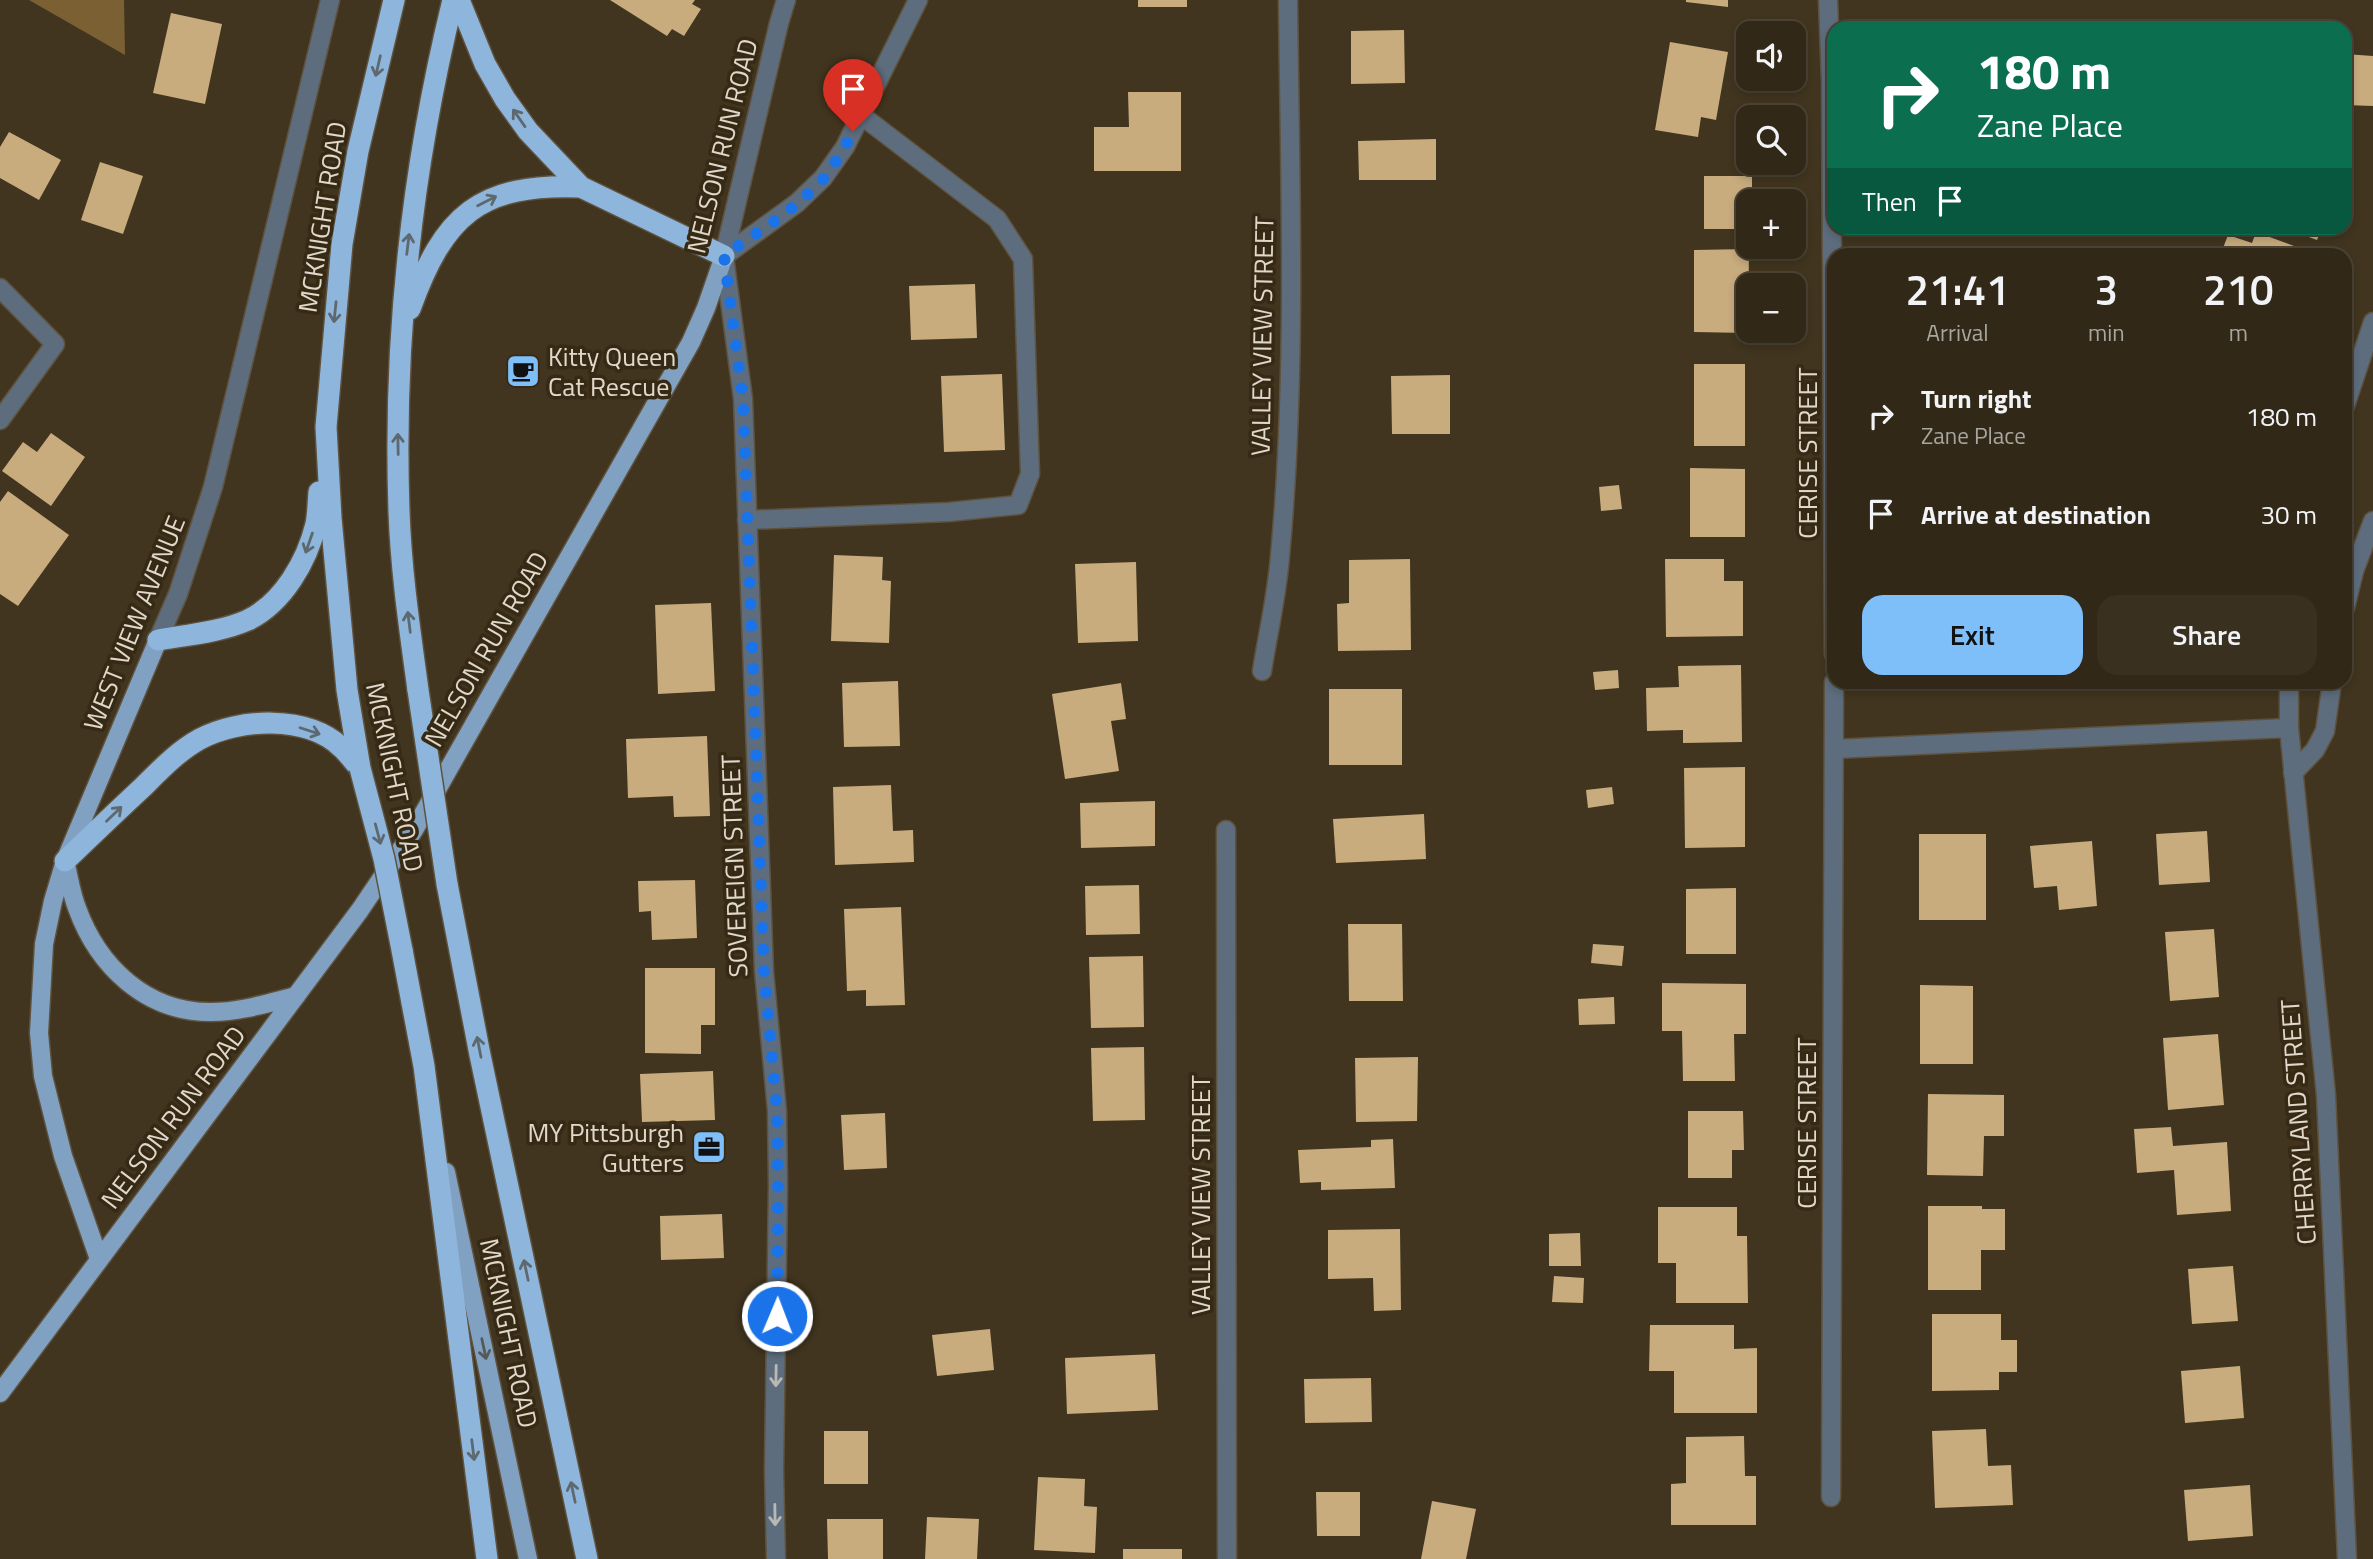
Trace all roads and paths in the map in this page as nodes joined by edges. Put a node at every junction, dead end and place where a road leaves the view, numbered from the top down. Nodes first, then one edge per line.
1 (330, 0) edge
2 (394, 0) edge
3 (453, 0) edge
4 (459, 0) edge
5 (786, 0) edge
6 (918, 0) edge
7 (1288, 0) edge
8 (1828, 0) edge
9 (1829, 21) edge
10 (861, 115) junction
11 (581, 187) junction
12 (724, 256) junction
13 (0, 288) edge
14 (2373, 322) edge
15 (400, 337) junction
16 (2352, 385) edge
17 (0, 420) edge
18 (326, 427) junction
19 (747, 520) junction
20 (2373, 521) edge
21 (2352, 579) edge
22 (158, 640) junction
23 (1262, 671) dead end
24 (1834, 689) edge
25 (2289, 689) edge
26 (2331, 689) edge
27 (2289, 728) junction
28 (1835, 749) junction
29 (360, 768) junction
30 (2293, 774) junction
31 (1226, 830) dead end
32 (65, 861) junction
33 (296, 996) junction
34 (424, 1066) junction
35 (99, 1259) junction
36 (0, 1393) edge
37 (1831, 1497) dead end
38 (487, 1559) edge
39 (528, 1559) edge
40 (587, 1559) edge
41 (776, 1559) edge
42 (1227, 1559) edge
43 (2347, 1559) edge

1 - 22 street, WEST VIEW AVENUE
2 -> 18 highway, MCKNIGHT ROAD
15 -> 3 highway, MCKNIGHT ROAD
11 -> 4 highway
5 - 12 street, NELSON RUN ROAD
6 - 10 street
7 - 23 street, VALLEY VIEW STREET
8 - 9 street, CERISE STREET
10 - 12 street
10 - 19 street
11 - 12 highway
15 -> 11 highway
12 - 19 street, SOVEREIGN STREET
12 - 33 main road, NELSON RUN ROAD
13 - 17 street
14 - 16 street
40 -> 15 highway, MCKNIGHT ROAD, bridge
18 -> 22 highway
18 - 29 highway, MCKNIGHT ROAD
19 -> 41 street, SOVEREIGN STREET
20 - 21 street
22 - 32 main road, WEST VIEW AVENUE
24 - 28 street, CERISE STREET
25 - 27 street, CHERRYLAND STREET
26 - 30 street
27 - 28 street
27 - 30 street, CHERRYLAND STREET
28 - 37 street, CERISE STREET
32 -> 29 highway
29 -> 34 highway, MCKNIGHT ROAD, bridge
30 - 43 street, CHERRYLAND STREET
31 - 42 street, VALLEY VIEW STREET
32 - 33 main road
32 - 35 main road, WEST VIEW AVENUE
33 - 35 main road, NELSON RUN ROAD
34 -> 38 highway
34 -> 39 main road, MCKNIGHT ROAD
35 - 36 main road, NELSON RUN ROAD

